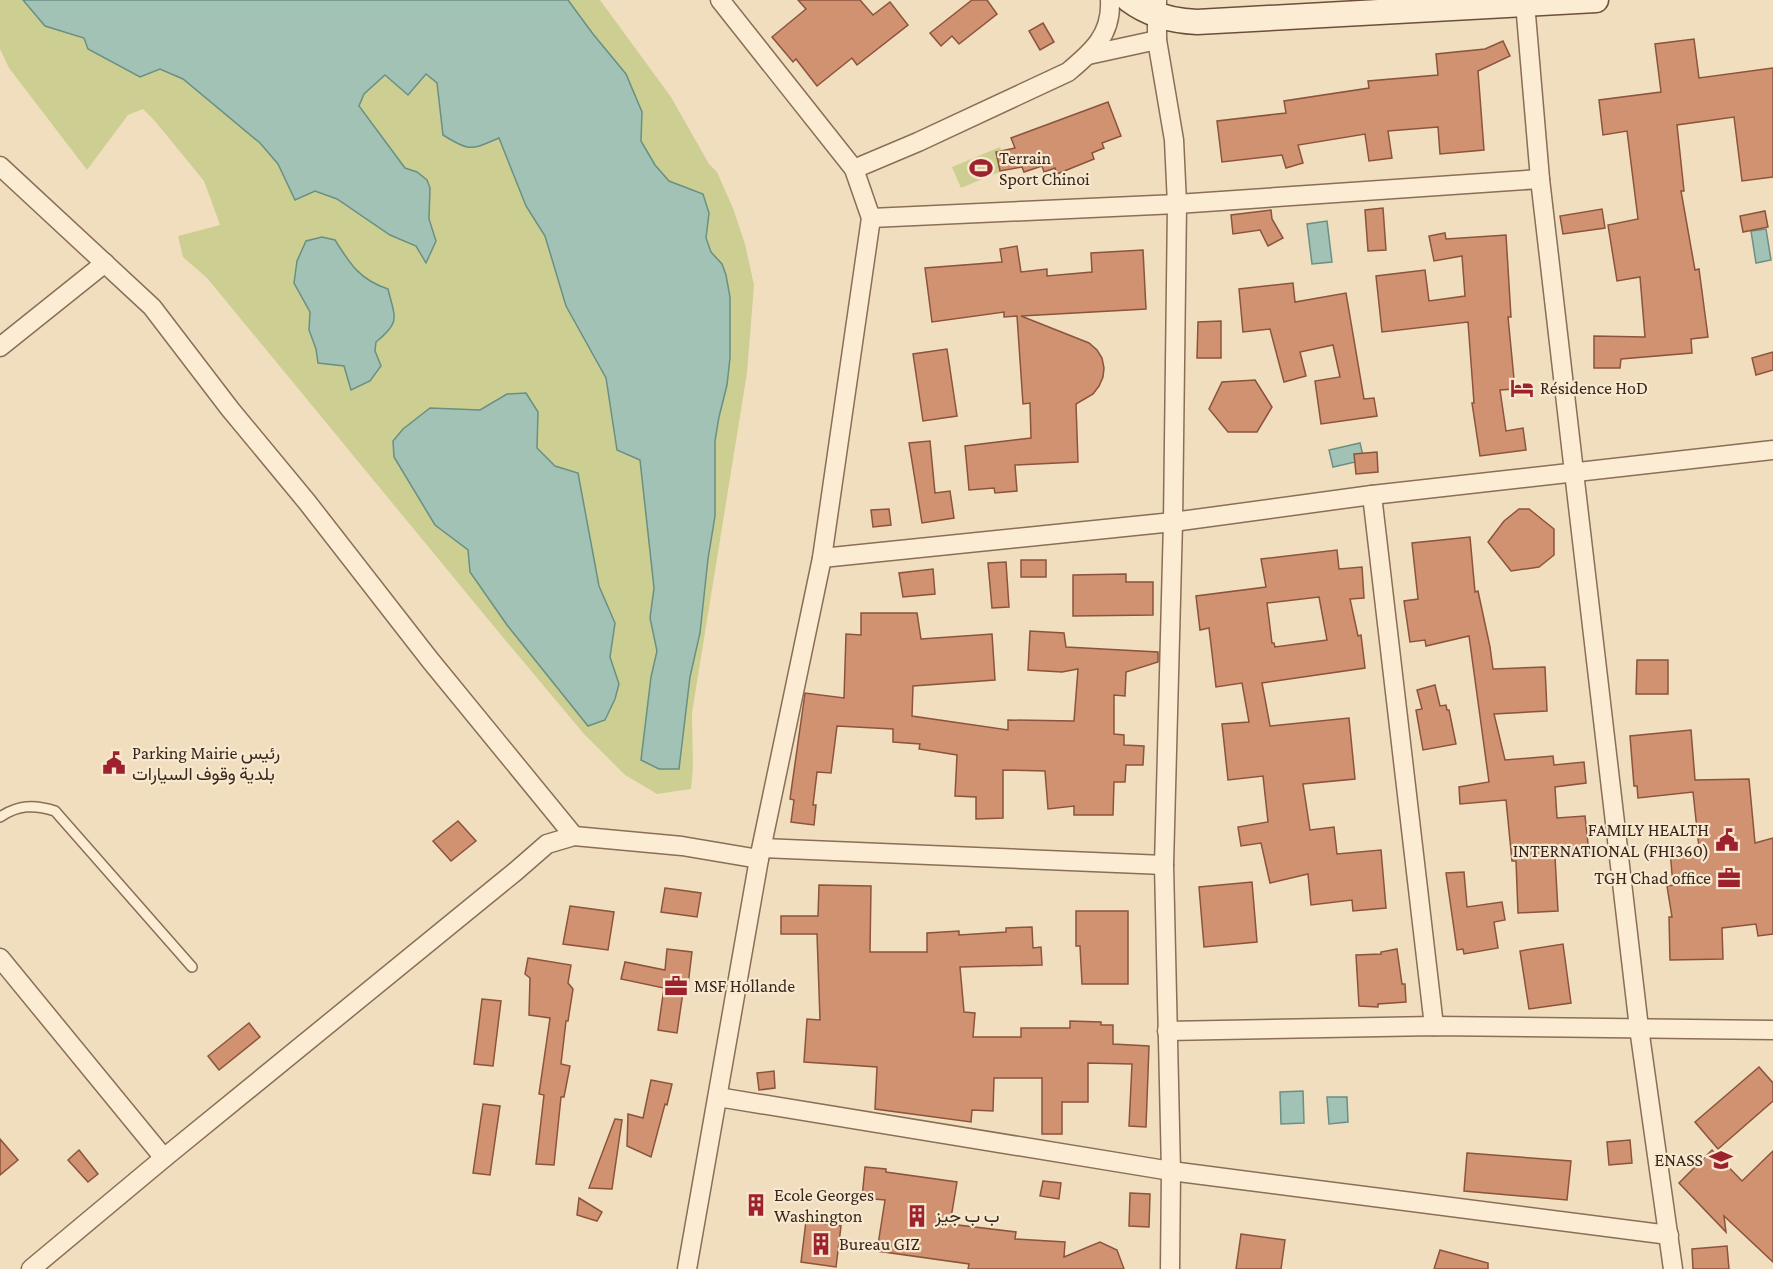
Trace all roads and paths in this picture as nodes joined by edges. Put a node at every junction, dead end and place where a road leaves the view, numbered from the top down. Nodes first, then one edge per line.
1 (720, 0) edge
2 (1110, 0) edge
3 (1129, 0) edge
4 (1596, 0) edge
5 (1525, 3) junction
6 (1157, 8) edge
7 (1157, 40) junction
8 (1088, 55) junction
9 (0, 166) edge
10 (854, 169) junction
11 (1540, 179) junction
12 (1177, 204) junction
13 (871, 218) junction
14 (105, 263) junction
15 (0, 348) edge
16 (1773, 450) edge
17 (1574, 472) junction
18 (1372, 495) junction
19 (1173, 522) junction
20 (822, 558) junction
21 (0, 817) edge
22 (574, 836) junction
23 (761, 854) junction
24 (1164, 865) junction
25 (0, 958) edge
26 (192, 967) dead end
27 (1434, 1026) junction
28 (1639, 1028) junction
29 (1773, 1030) edge
30 (1167, 1031) junction
31 (718, 1096) junction
32 (164, 1158) junction
33 (1171, 1171) junction
34 (1669, 1234) junction
35 (31, 1269) edge
36 (687, 1269) edge
37 (1170, 1269) edge
38 (1673, 1269) edge

1 - 10 street
2 - 8 street
3 - 6 main road
4 - 5 main road
5 - 6 main road
5 - 11 street
6 - 7 street
7 - 8 street
7 - 12 street
8 - 10 street
9 - 14 street
10 - 13 street
11 - 12 street
11 - 17 street
12 - 13 street
12 - 19 street
13 - 20 street
14 - 15 street
14 - 22 street
16 - 17 street
17 - 18 street
17 - 28 street
18 - 19 street
18 - 27 street
19 - 20 street
19 - 24 street
20 - 23 street
21 - 26 lane
22 - 23 street
22 - 32 street
23 - 24 street
23 - 31 street
24 - 30 street
25 - 32 street
27 - 28 street
27 - 30 street
28 - 29 street
28 - 34 street
30 - 33 street
31 - 33 street
31 - 36 street
32 - 35 street
33 - 34 street
33 - 37 street
34 - 38 street

